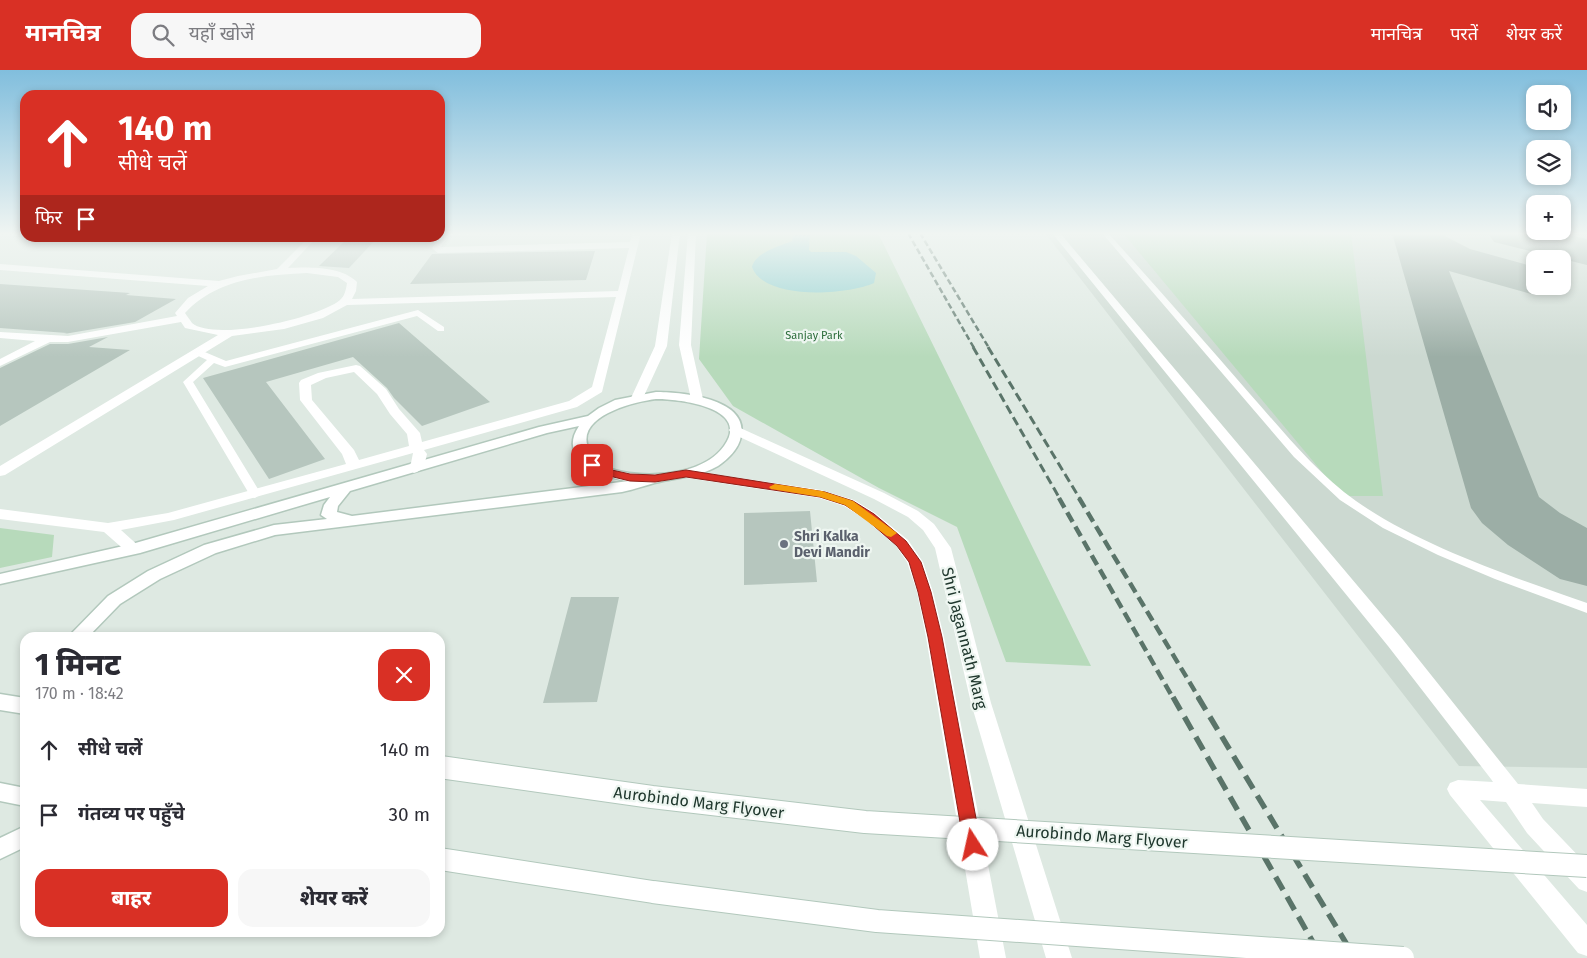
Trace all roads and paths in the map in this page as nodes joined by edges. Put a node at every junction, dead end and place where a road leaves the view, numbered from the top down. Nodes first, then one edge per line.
1 (97, 274) edge
2 (258, 274) edge
3 (342, 274) edge
4 (627, 274) edge
5 (670, 274) edge
6 (689, 274) edge
7 (1091, 274) edge
8 (1142, 274) edge
9 (222, 284) junction
10 (622, 294) junction
11 (345, 302) junction
12 (183, 318) junction
13 (441, 329) dead end
14 (229, 333) junction
15 (0, 335) edge
16 (18, 337) junction
17 (48, 338) junction
18 (0, 345) edge
19 (197, 352) junction
20 (213, 359) junction
21 (0, 363) edge
22 (637, 398) junction
23 (697, 399) junction
24 (592, 418) junction
25 (736, 430) junction
26 (416, 448) junction
27 (354, 466) junction
28 (414, 469) junction
29 (0, 472) edge
30 (686, 474) junction
31 (655, 479) junction
32 (344, 489) junction
33 (255, 494) junction
34 (0, 514) edge
35 (350, 520) junction
36 (108, 528) junction
37 (134, 549) junction
38 (0, 579) edge
39 (1587, 608) edge
40 (82, 632) edge
41 (0, 702) edge
42 (20, 705) edge
43 (445, 768) edge
44 (0, 792) edge
45 (1511, 793) junction
46 (20, 796) edge
47 (1587, 798) edge
48 (20, 838) edge
49 (0, 848) edge
50 (445, 861) edge
51 (1587, 866) edge
52 (1587, 881) edge
53 (1587, 944) edge
54 (993, 958) edge
55 (1059, 958) edge
56 (1403, 958) edge

1 - 9 street
2 - 9 street
3 - 11 street
4 - 10 street
5 - 22 street
6 - 23 street
7 - 45 street
8 - 39 lane
9 - 12 street
10 - 11 street
10 - 26 street
11 - 14 street
12 - 14 street
12 - 17 street
13 - 20 lane
14 - 19 street
15 - 16 street
16 - 17 street
16 - 18 street
17 - 21 street
19 - 20 lane
19 - 29 street
20 - 33 lane
22 - 23 street
22 - 24 street
23 - 25 street
24 - 28 street
24 - 31 street
25 - 30 street
25 - 55 street, Shri Jagannath Marg
26 - 27 street
26 - 27 street
26 - 28 street
27 - 33 street
28 - 32 street
30 - 31 street
30 - 54 street, Shri Jagannath Marg
31 - 35 street
32 - 35 street
32 - 37 street
33 - 36 street
34 - 36 street
35 - 40 street
36 - 37 street
37 - 38 street
41 - 42 street
43 - 51 street, Aurobindo Marg Flyover, bridge
44 - 46 street
45 - 47 street
45 - 52 street
45 - 53 street
48 - 49 street
50 - 56 street, bridge

